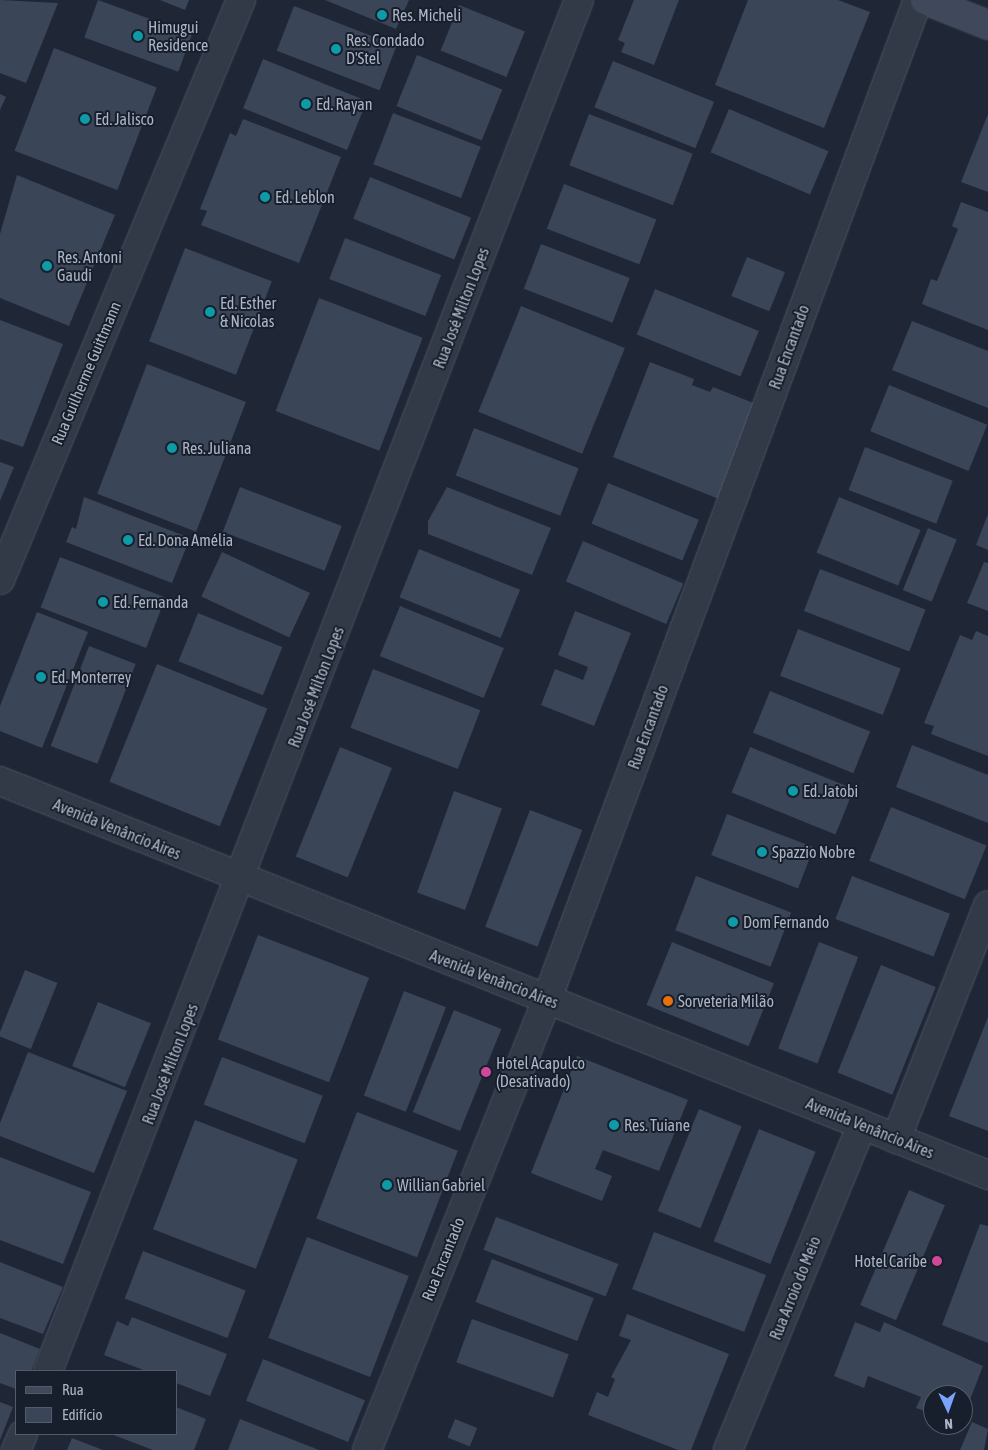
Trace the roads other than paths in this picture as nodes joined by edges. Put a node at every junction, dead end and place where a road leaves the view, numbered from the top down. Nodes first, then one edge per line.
1 (241, 0) edge
2 (580, 0) edge
3 (918, 0) edge
4 (925, 0) edge
5 (988, 25) edge
6 (0, 580) edge
7 (0, 781) edge
8 (242, 880) junction
9 (988, 904) edge
10 (547, 999) junction
11 (862, 1125) junction
12 (896, 1139) junction
13 (988, 1175) edge
14 (48, 1370) edge
15 (23, 1435) edge
16 (16, 1450) edge
17 (367, 1450) edge
18 (728, 1450) edge

1 - 6 street, Rua Guilherme Guittmann
2 - 8 street, Rua José Milton Lopes
3 - 10 street, Rua Encantado
4 - 5 main road
7 - 8 street, Avenida Venâncio Aires
8 - 10 street, Avenida Venâncio Aires
8 - 14 street, Rua José Milton Lopes
9 - 12 street
10 - 11 street, Avenida Venâncio Aires
10 - 17 street, Rua Encantado
11 - 12 street, Avenida Venâncio Aires
11 - 18 street, Rua Arroio do Meio
12 - 13 street, Avenida Venâncio Aires
15 - 16 street

